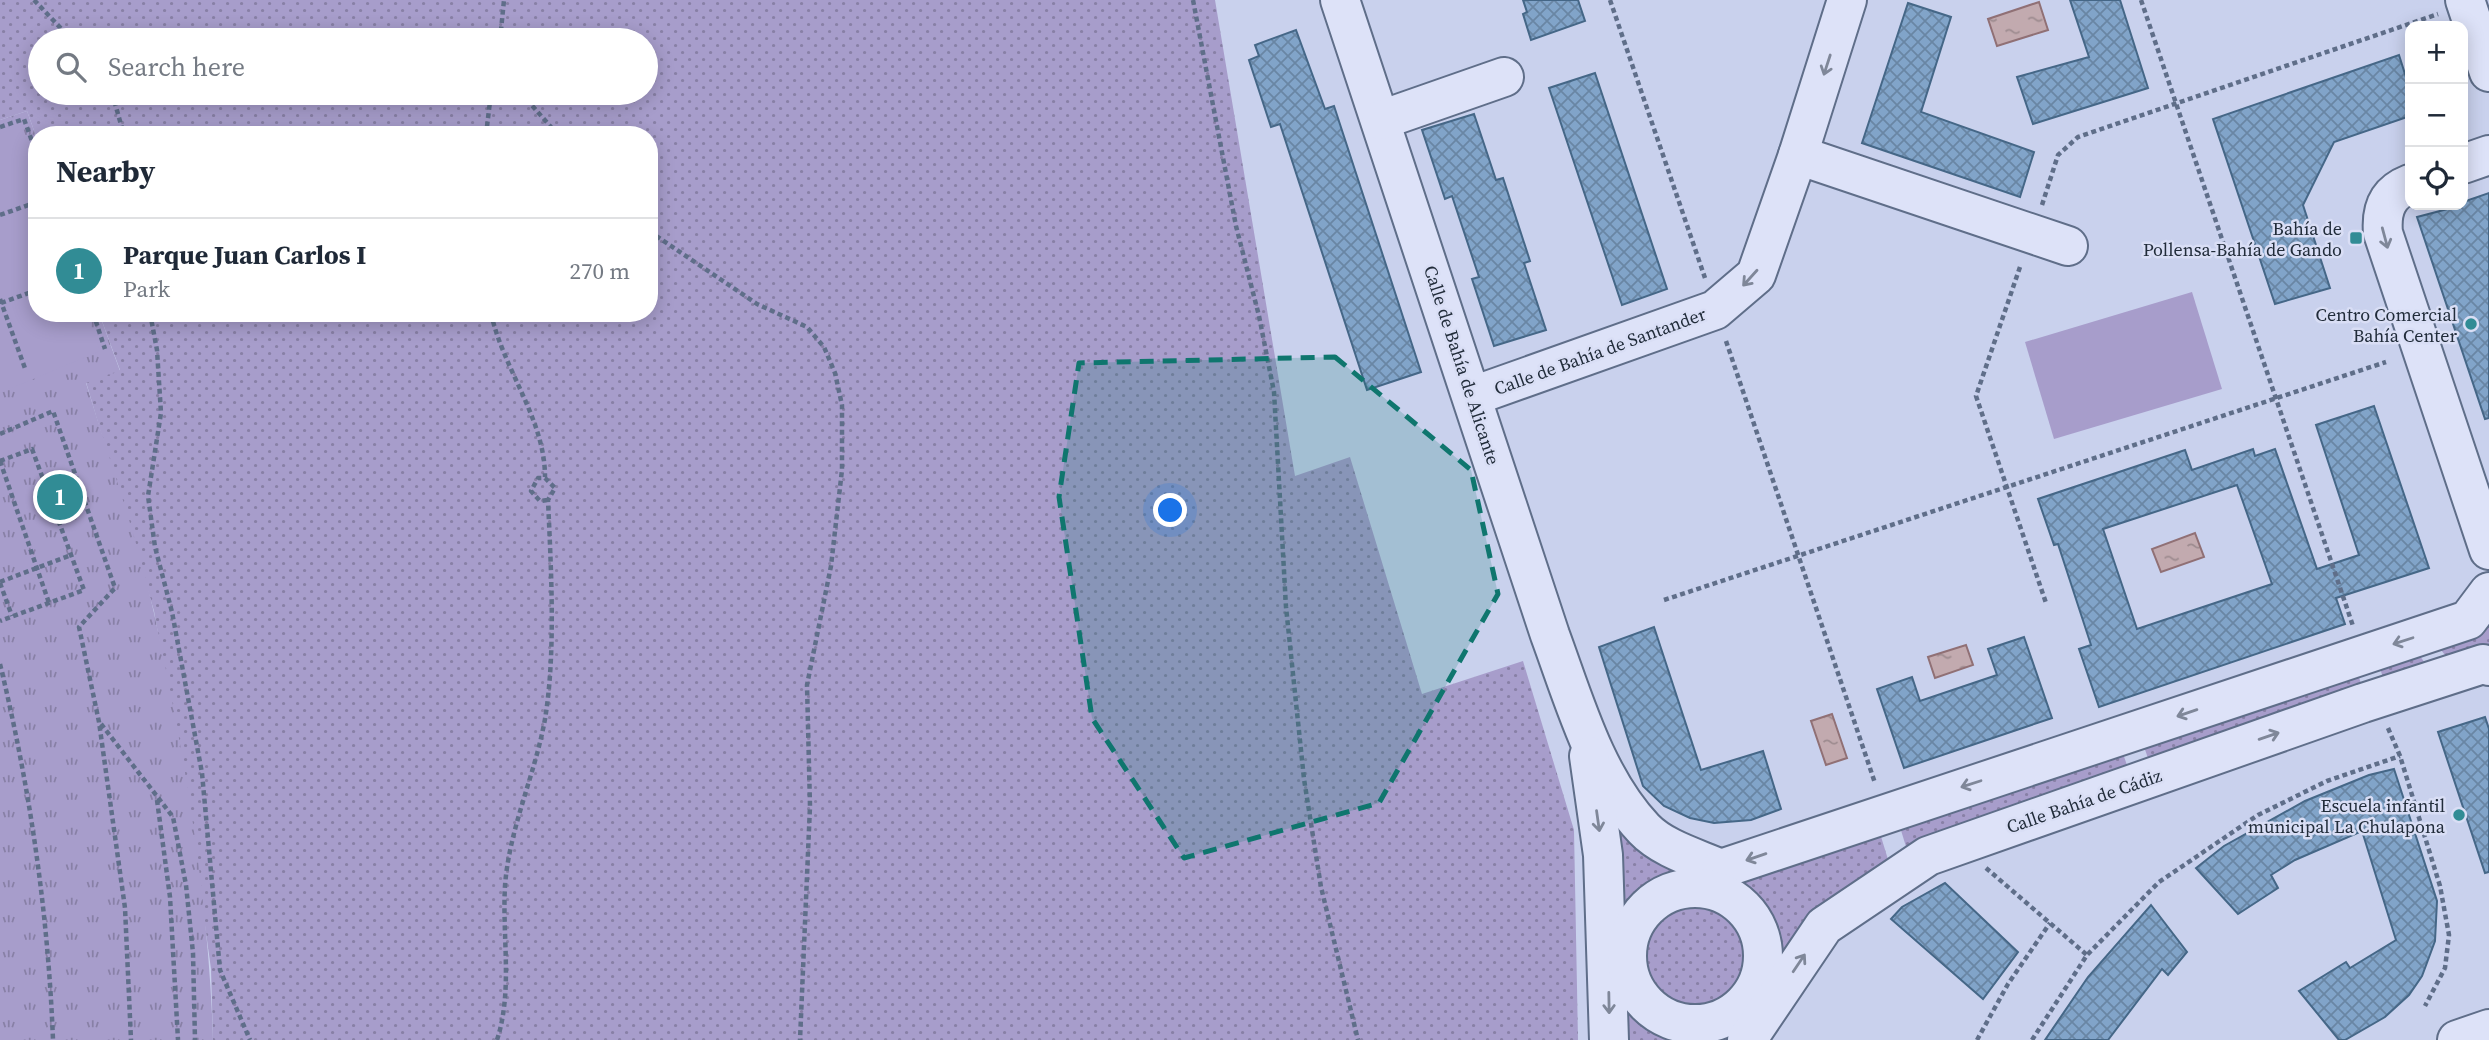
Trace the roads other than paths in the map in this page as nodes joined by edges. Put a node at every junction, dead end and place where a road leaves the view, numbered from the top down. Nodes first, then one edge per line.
1 (1340, 0) edge
2 (1847, 0) edge
3 (2457, 5) edge
4 (2489, 72) edge
5 (1503, 77) dead end
6 (1381, 120) junction
7 (1798, 155) junction
8 (2405, 188) edge
9 (2068, 246) dead end
10 (1473, 396) junction
11 (2478, 479) edge
12 (2489, 550) edge
13 (2489, 592) edge
14 (2489, 666) edge
15 (1585, 730) junction
16 (1719, 880) junction
17 (1618, 966) junction
18 (1760, 1002) junction
19 (2489, 1029) edge
20 (1609, 1040) edge
21 (1747, 1040) edge
22 (2457, 1040) edge

1 - 6 street, Calle de Bahía de Alicante
2 -> 7 street, Calle de Bahía de Santander
3 - 4 street
5 - 6 street
6 - 10 street, Calle de Bahía de Alicante
7 - 9 street
7 -> 10 street, Calle de Bahía de Santander
8 -> 11 street
10 - 15 street, Calle de Bahía de Alicante
11 - 12 street
13 -> 16 street
18 -> 14 street, Calle Bahía de Cádiz
15 - 16 street, Calle de Bahía de Alicante
15 -> 17 street, Calle de Bahía de Alicante
16 - 17 street
16 - 18 street
17 - 18 street
17 -> 20 street
18 - 21 street, Calle Bahía de Cádiz
19 - 22 street

